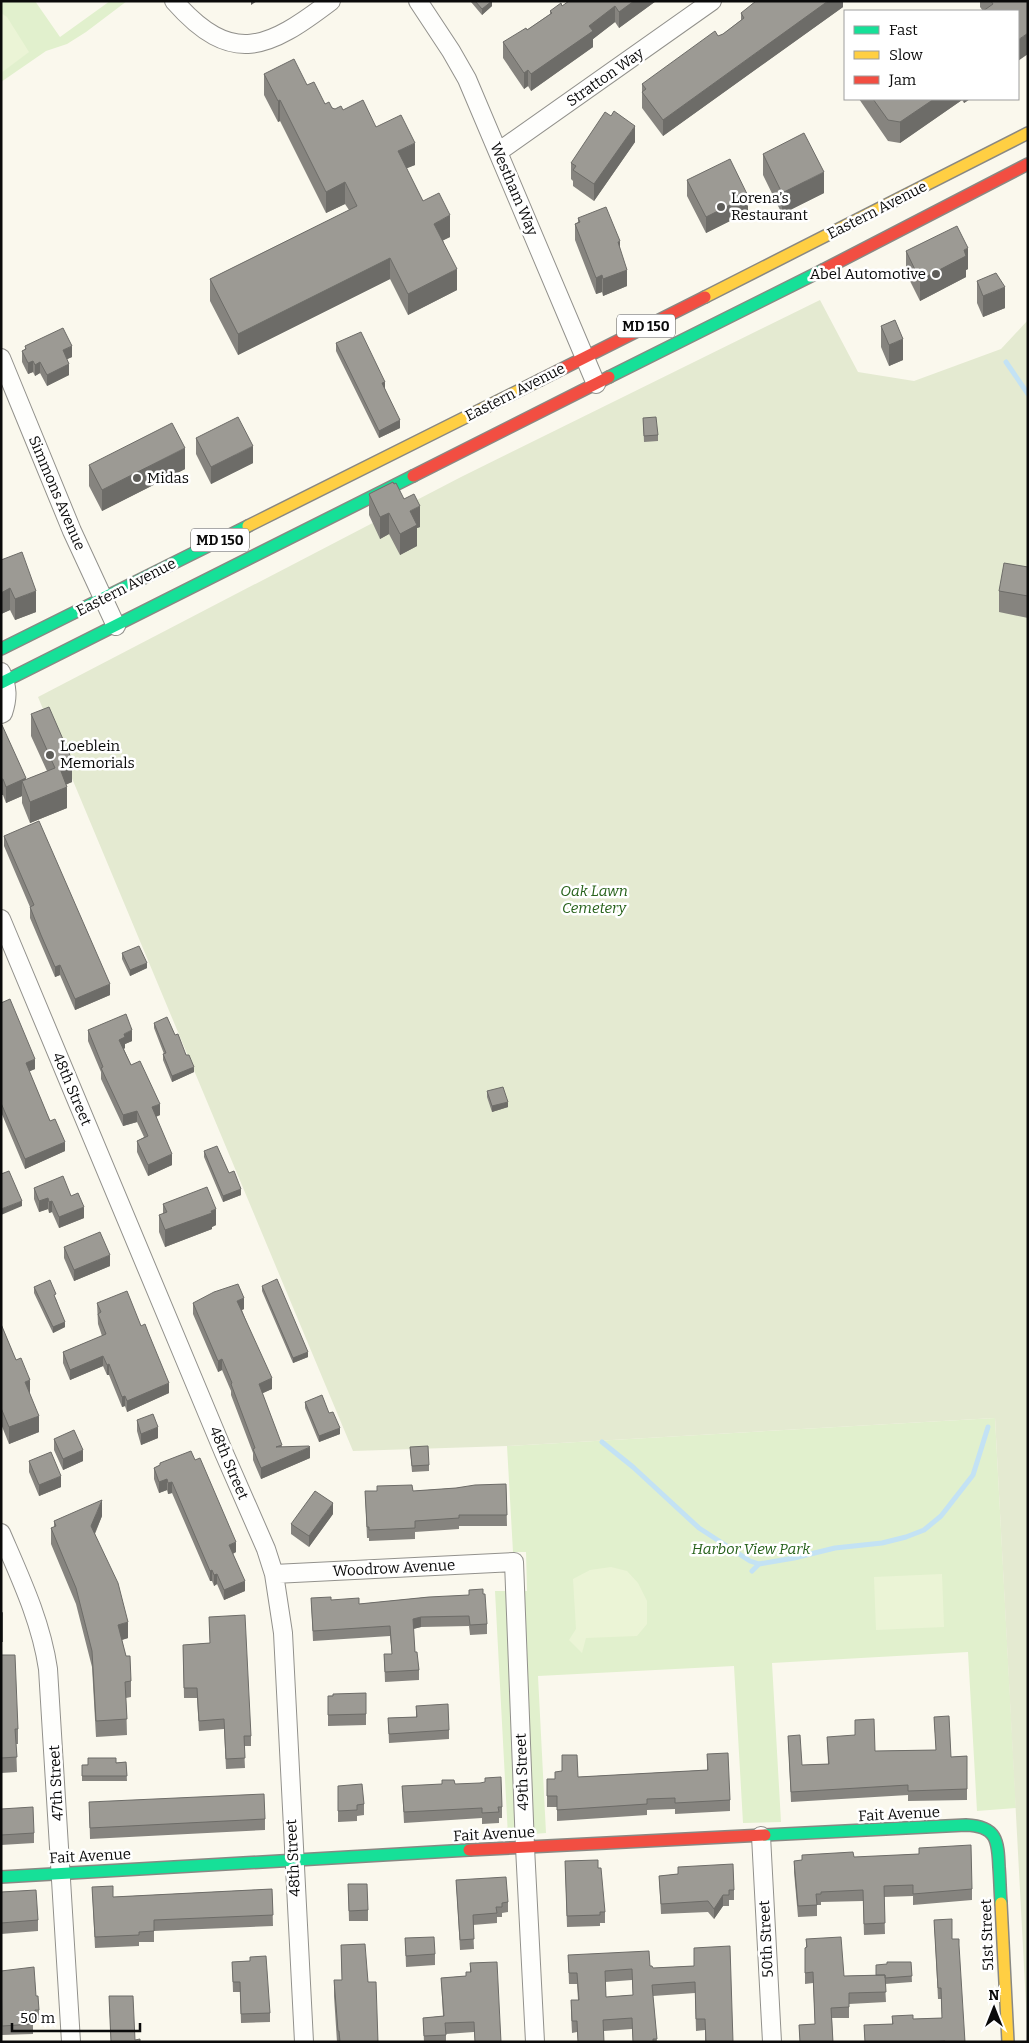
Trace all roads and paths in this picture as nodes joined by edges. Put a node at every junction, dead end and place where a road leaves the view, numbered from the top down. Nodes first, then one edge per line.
1 (174, 1) edge
2 (331, 1) edge
3 (418, 1) edge
4 (712, 1) edge
5 (1028, 132) edge
6 (498, 152) junction
7 (1028, 164) edge
8 (869, 230) junction
9 (585, 357) junction
10 (1, 358) edge
11 (596, 384) junction
12 (103, 598) junction
13 (116, 626) junction
14 (1, 649) edge
15 (3, 679) edge
16 (1, 714) edge
17 (1, 920) edge
18 (1, 1533) edge
19 (514, 1562) joint
20 (274, 1574) junction
21 (989, 1829) joint
22 (761, 1836) junction
23 (525, 1847) junction
24 (293, 1860) junction
25 (59, 1873) junction
26 (1, 1876) edge
27 (71, 2042) edge
28 (304, 2042) edge
29 (535, 2042) edge
30 (772, 2042) edge
31 (1008, 2042) edge

1 - 2 street
3 - 6 street, Westham Way
4 - 6 street, Stratton Way
5 - 8 main road, Eastern Avenue / MD 150
6 - 9 street, Westham Way
7 - 8 main road, Eastern Avenue / MD 150
8 - 9 main road, Eastern Avenue / MD 150
8 - 11 main road, Eastern Avenue / MD 150
9 - 11 street, Westham Way
9 - 12 main road, Eastern Avenue / MD 150
10 - 12 street, Simmons Avenue
11 - 13 main road, Eastern Avenue / MD 150
12 - 13 street, Simmons Avenue
12 - 14 main road, Eastern Avenue / MD 150
13 - 15 main road, Eastern Avenue / MD 150
15 - 16 street, Eastern Avenue
17 - 20 street, 48th Street
18 - 25 street, 47th Street
19 - 20 street, Woodrow Avenue
19 - 23 street, 49th Street
20 - 24 street, 48th Street
21 - 22 main road, Fait Avenue
21 - 31 main road, 51st Street
22 - 23 main road, Fait Avenue
22 - 30 street, 50th Street
23 - 24 main road, Fait Avenue
23 - 29 street, 49th Street
24 - 25 main road, Fait Avenue
24 - 28 street, 48th Street
25 - 26 main road, Fait Avenue
25 - 27 street, 47th Street

